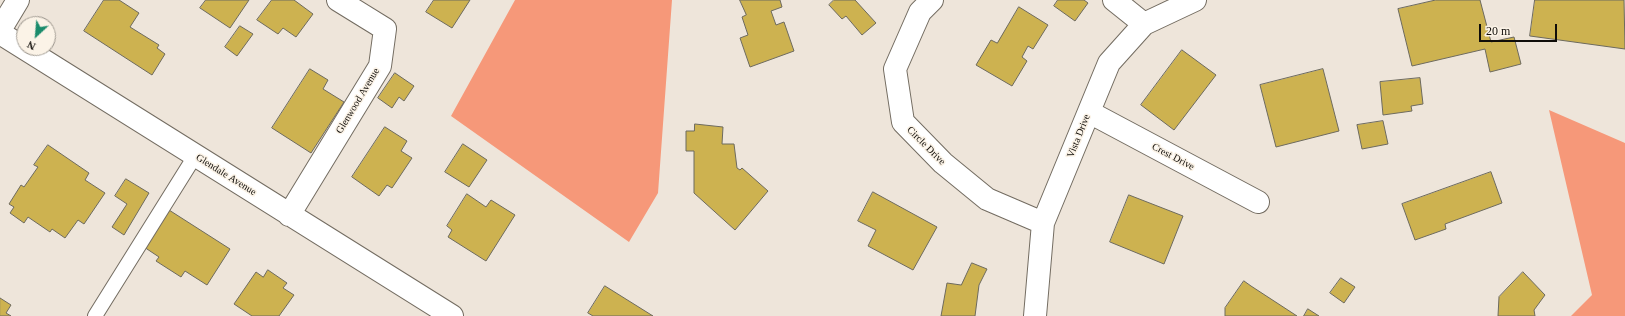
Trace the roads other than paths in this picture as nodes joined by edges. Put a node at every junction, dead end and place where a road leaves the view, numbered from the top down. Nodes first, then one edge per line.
1 (18, 0) edge
2 (338, 0) edge
3 (932, 0) edge
4 (1114, 0) edge
5 (1195, 0) edge
6 (1144, 24) junction
7 (0, 30) edge
8 (0, 34) edge
9 (1088, 112) junction
10 (195, 156) junction
11 (1258, 202) dead end
12 (289, 215) junction
13 (1043, 223) junction
14 (95, 316) edge
15 (452, 316) edge
16 (1035, 316) edge

1 - 7 street
2 - 12 street, Glenwood Avenue
3 - 13 street, Circle Drive
4 - 6 street
5 - 6 street, Vista Drive
6 - 9 street, Vista Drive
8 - 10 street, Glendale Avenue
9 - 11 street, Crest Drive
9 - 13 street, Vista Drive
10 - 12 street, Glendale Avenue
10 - 14 lane
12 - 15 street, Glendale Avenue
13 - 16 street, Vista Drive

